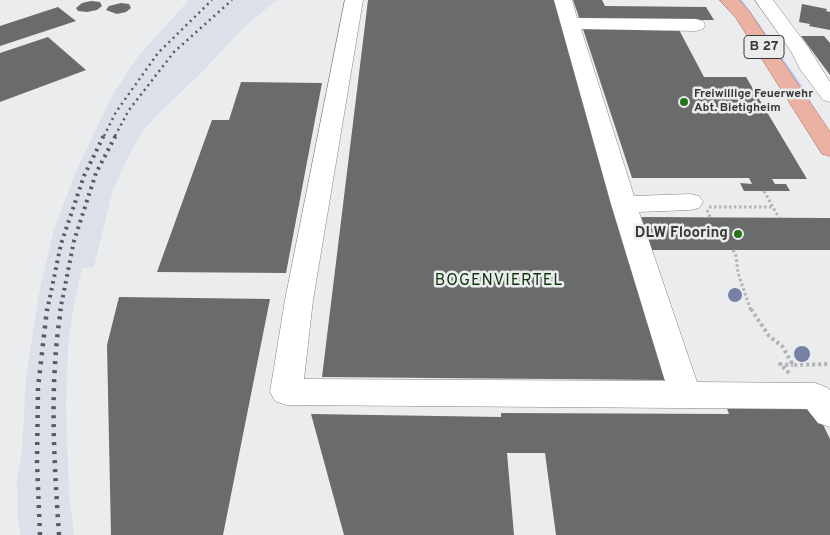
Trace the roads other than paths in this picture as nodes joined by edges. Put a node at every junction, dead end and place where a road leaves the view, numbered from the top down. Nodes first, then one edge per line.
1 (354, 0) edge
2 (730, 0) edge
3 (748, 0) edge
4 (764, 0) edge
5 (567, 12) edge
6 (696, 26) dead end
7 (830, 96) edge
8 (830, 117) edge
9 (830, 149) edge
10 (690, 202) road end
11 (624, 204) junction
12 (685, 395) junction
13 (830, 413) edge

1 - 12 lane
2 - 9 main road, B 27
3 - 8 main road, B 27
4 - 7 lane
5 - 6 lane
5 - 11 lane
10 - 11 lane
11 - 12 lane
12 - 13 lane

